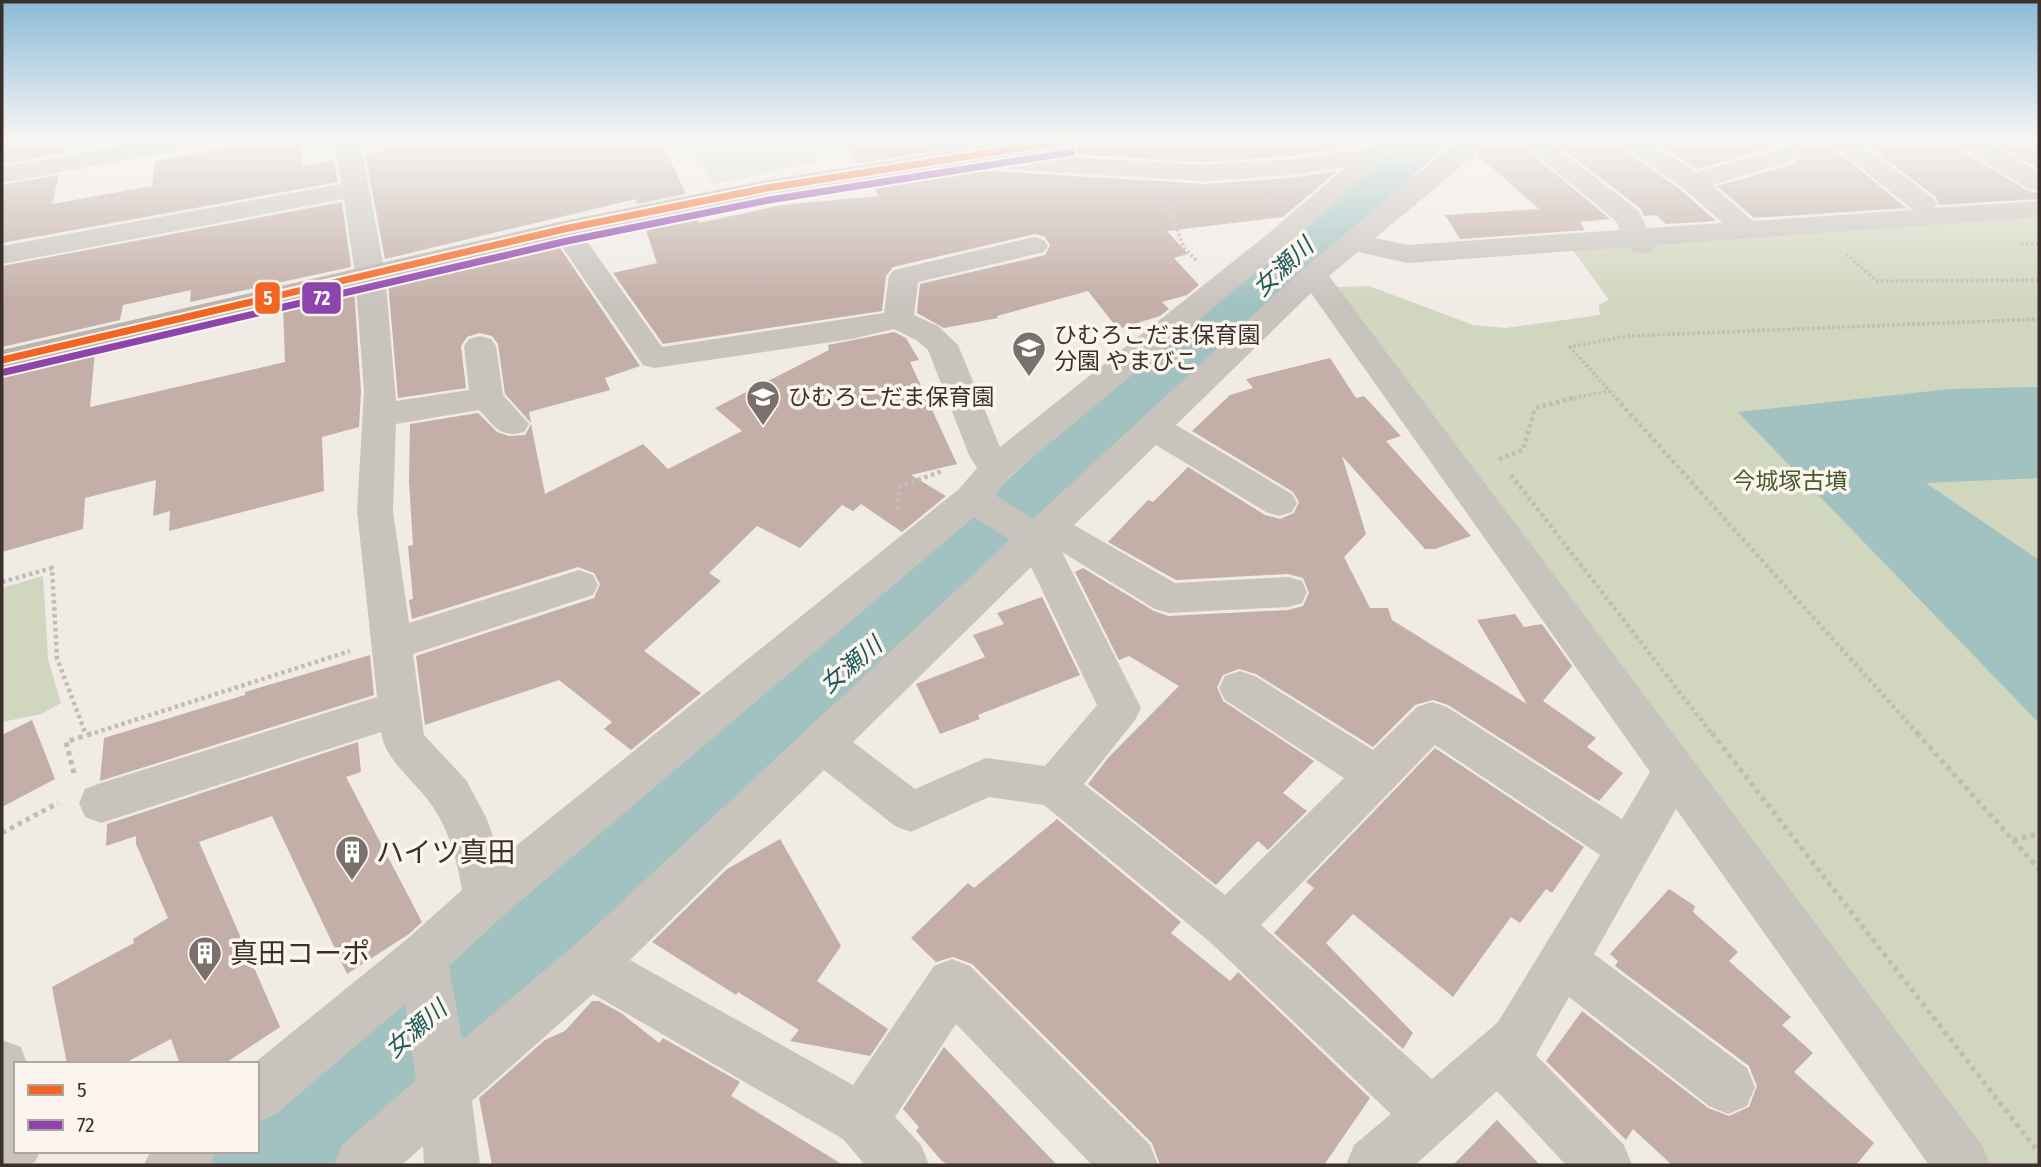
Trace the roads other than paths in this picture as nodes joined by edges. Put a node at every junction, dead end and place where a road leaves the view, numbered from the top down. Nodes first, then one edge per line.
1 (326, 194) edge
2 (357, 194) edge
3 (735, 194) edge
4 (1330, 194) edge
5 (1409, 194) edge
6 (1600, 194) edge
7 (1707, 194) edge
8 (1911, 194) edge
9 (1923, 204) dead end
10 (2039, 209) edge
11 (564, 229) junction
12 (1747, 230) junction
13 (1640, 241) junction
14 (1350, 242) junction
15 (1274, 243) junction
16 (1034, 247) dead end
17 (2, 254) edge
18 (1319, 270) junction
19 (370, 274) junction
20 (898, 319) junction
21 (480, 346) dead end
22 (2, 360) edge
23 (487, 398) junction
24 (380, 415) junction
25 (512, 424) dead end
26 (1153, 428) junction
27 (996, 469) junction
28 (972, 498) junction
29 (1279, 503) dead end
30 (1042, 533) junction
31 (579, 585) dead end
32 (1288, 592) dead end
33 (391, 641) junction
34 (1240, 688) dead end
35 (400, 708) junction
36 (822, 743) junction
37 (1675, 771) junction
38 (1376, 775) junction
39 (1055, 786) junction
40 (82, 793) road end
41 (1629, 849) junction
42 (488, 898) junction
43 (1227, 926) junction
44 (1562, 961) junction
45 (589, 964) junction
46 (425, 966) junction
47 (1499, 1055) junction
48 (2, 1066) edge
49 (441, 1075) junction
50 (1728, 1087) dead end
51 (259, 1093) edge
52 (1432, 1115) junction
53 (862, 1121) junction
54 (14, 1132) edge
55 (187, 1153) edge
56 (172, 1165) edge
57 (362, 1165) edge
58 (452, 1165) edge
59 (901, 1165) edge
60 (1130, 1165) edge
61 (1374, 1165) edge
62 (1604, 1165) edge
63 (1962, 1165) edge

1 - 17 street
2 - 19 street
3 - 11 main road
4 - 15 street
5 - 14 street
6 - 13 street
7 - 12 street
8 - 9 street
10 - 12 street
11 - 19 main road
11 - 20 street
12 - 13 street
13 - 14 street
14 - 18 street
15 - 18 street
15 - 27 street
16 - 20 street
18 - 26 street
18 - 37 street
19 - 22 main road
19 - 24 street
20 - 27 street
21 - 23 street
23 - 24 street
23 - 25 street
24 - 33 street
26 - 29 street
26 - 30 street
27 - 28 street
28 - 30 street
28 - 42 street
30 - 32 street
30 - 36 street
30 - 39 street
31 - 33 street
33 - 35 street
34 - 38 street
35 - 40 street
35 - 42 street
36 - 39 street
36 - 45 street
37 - 41 street
37 - 63 street
38 - 41 street
38 - 43 street
39 - 43 street
41 - 44 street
42 - 46 street
43 - 52 street
44 - 47 street
44 - 50 street
45 - 49 street
45 - 53 street
46 - 49 street
46 - 51 street
47 - 52 street
47 - 62 street
48 - 54 street
49 - 57 street
49 - 58 street
52 - 61 street
53 - 59 street
53 - 60 street
55 - 56 street

